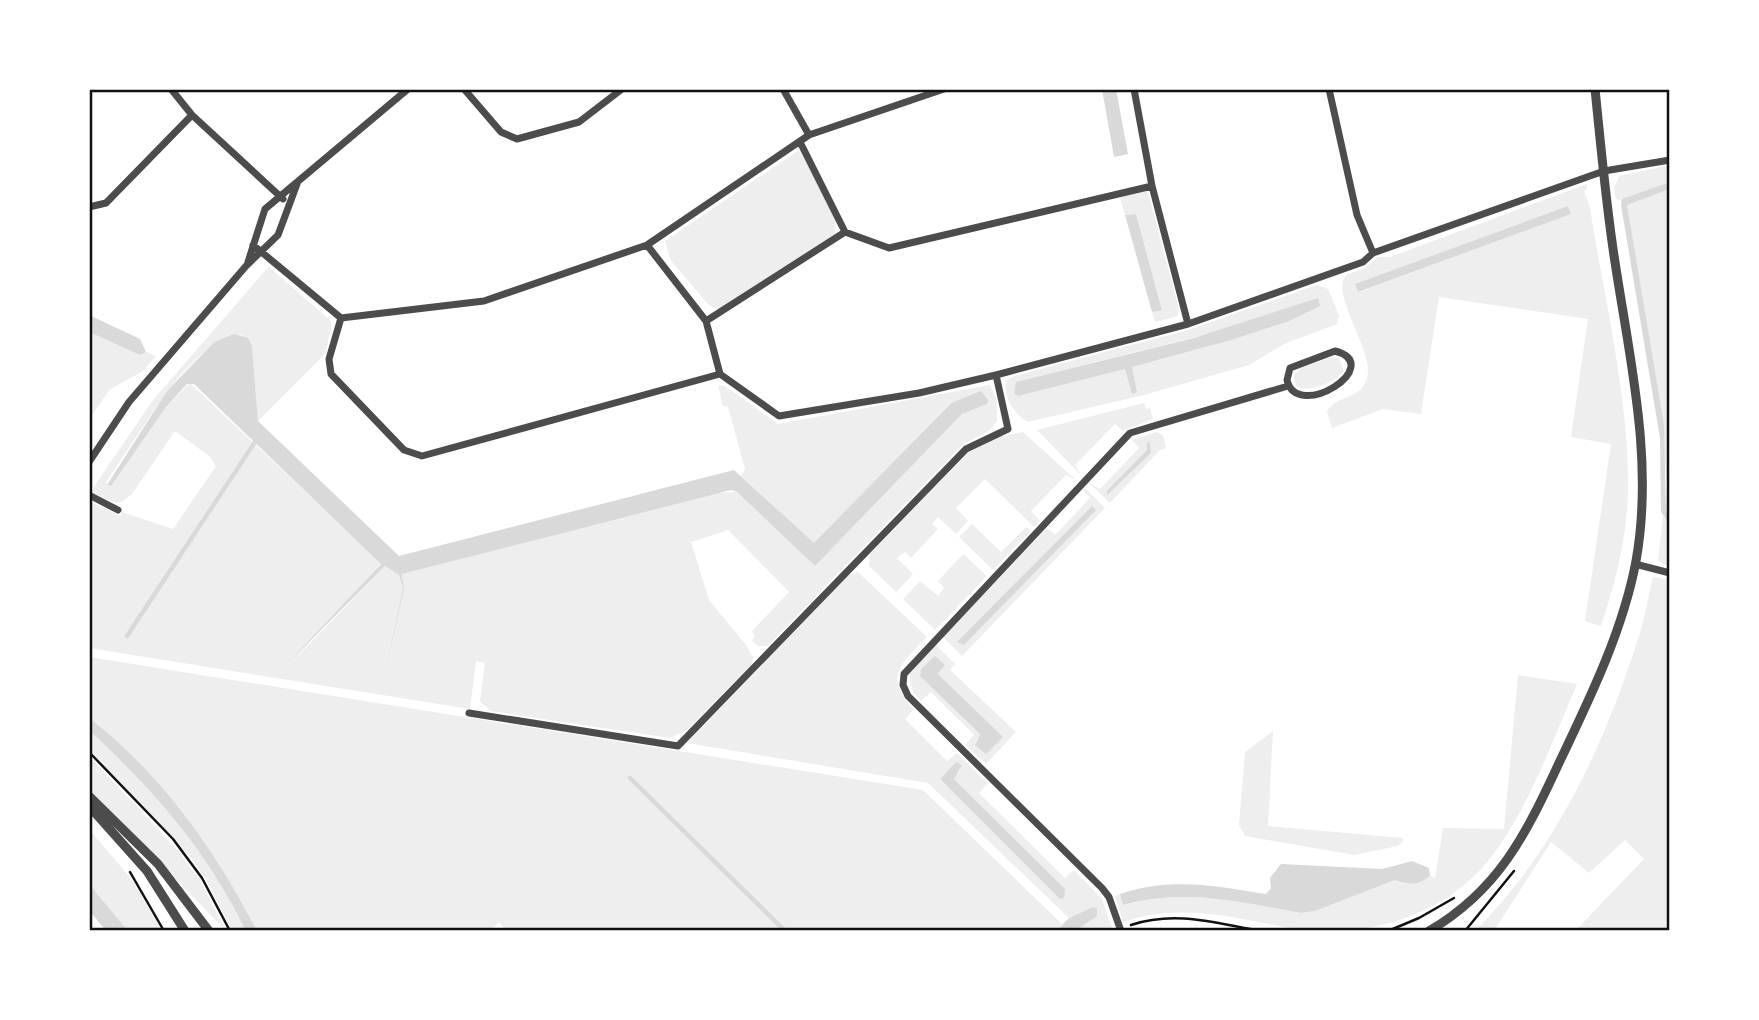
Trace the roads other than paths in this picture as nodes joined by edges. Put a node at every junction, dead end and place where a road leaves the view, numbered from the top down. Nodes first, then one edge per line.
1 (183, 89) edge
2 (408, 89) edge
3 (464, 89) edge
4 (622, 89) edge
5 (783, 89) edge
6 (944, 89) edge
7 (1134, 89) edge
8 (1329, 89) edge
9 (1595, 89) edge
10 (174, 92) edge
11 (192, 114) junction
12 (808, 135) junction
13 (800, 142) junction
14 (1670, 160) edge
15 (1604, 171) junction
16 (296, 184) junction
17 (1152, 186) junction
18 (280, 197) junction
19 (288, 205) junction
20 (89, 207) edge
21 (845, 232) junction
22 (253, 245) junction
23 (647, 245) junction
24 (261, 251) junction
25 (1373, 253) junction
26 (246, 266) junction
27 (341, 318) junction
28 (706, 321) junction
29 (1188, 324) junction
30 (720, 374) junction
31 (996, 376) junction
32 (1288, 386) junction
33 (89, 462) edge
34 (89, 495) edge
35 (118, 510) dead end
36 (1635, 564) junction
37 (1670, 573) edge
38 (469, 713) dead end
39 (89, 796) edge
40 (89, 806) edge
41 (1121, 930) edge
42 (185, 931) edge
43 (209, 931) edge
44 (1429, 931) edge

1 - 10 street
2 - 16 street
3 - 4 street
5 - 12 street
6 - 12 street
7 - 17 street
8 - 25 street
9 - 15 street
10 - 11 street
11 - 18 street
11 - 20 street
12 - 13 street
13 - 21 street
13 - 23 street
14 - 15 street
15 - 25 street
15 - 36 street
16 - 18 street
16 - 19 street
17 - 21 street
17 - 29 street
18 - 19 street
18 - 22 street
19 - 24 street
21 - 28 street
22 - 24 street
22 - 26 street
23 - 27 street
23 - 28 street
24 - 26 street
24 - 27 street
25 - 29 street
26 - 33 street
27 - 30 street
28 - 30 street
29 - 31 street
30 - 31 street
31 - 38 street
32 - 32 street
32 - 41 street
34 - 35 street
36 - 37 street
36 - 44 street
39 - 43 street
40 - 42 street

